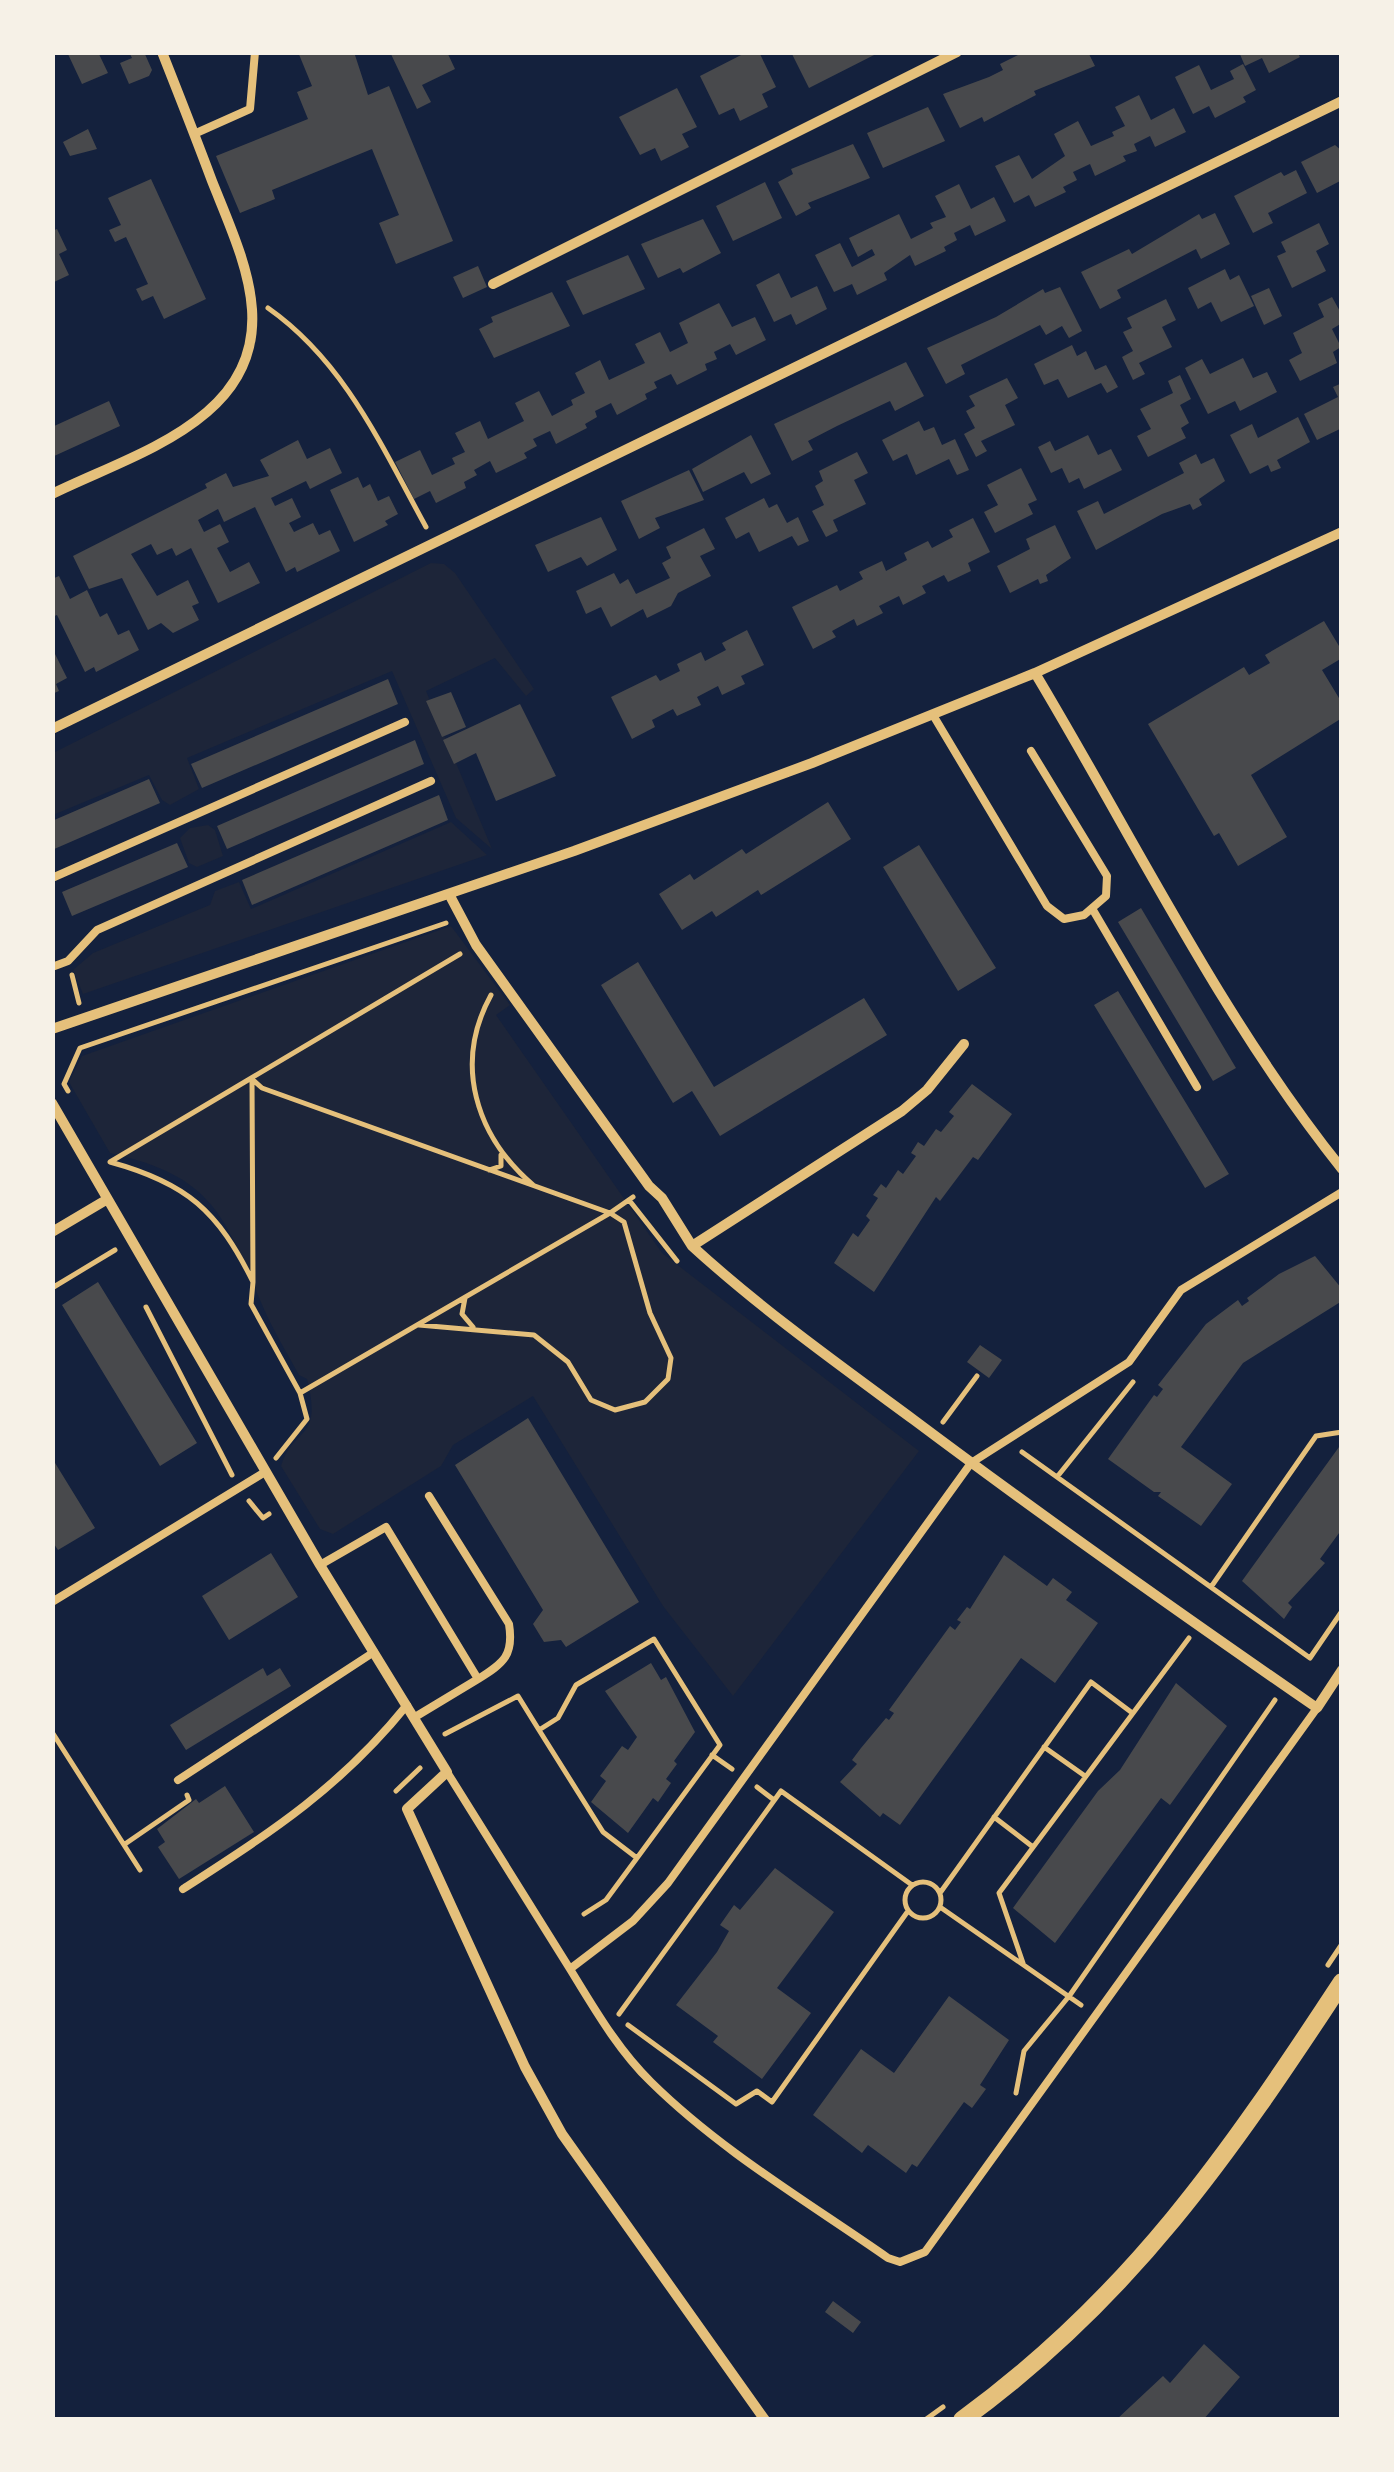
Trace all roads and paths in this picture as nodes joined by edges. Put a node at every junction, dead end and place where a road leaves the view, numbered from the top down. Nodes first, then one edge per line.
1 (162, 52) edge
2 (255, 52) edge
3 (957, 52) edge
4 (1342, 100) edge
5 (194, 134) junction
6 (493, 284) dead end
7 (253, 298) junction
8 (52, 494) edge
9 (1342, 532) edge
10 (434, 543) junction
11 (1035, 673) junction
12 (933, 716) junction
13 (405, 722) dead end
14 (52, 729) edge
15 (1032, 751) dead end
16 (431, 781) dead end
17 (52, 878) edge
18 (449, 894) junction
19 (1093, 910) junction
20 (460, 919) junction
21 (476, 945) junction
22 (52, 967) edge
23 (502, 983) junction
24 (52, 1029) edge
25 (964, 1044) dead end
26 (1197, 1087) dead end
27 (72, 1098) dead end
28 (52, 1102) edge
29 (500, 1152) junction
30 (1342, 1169) edge
31 (487, 1170) junction
32 (649, 1186) junction
33 (536, 1187) junction
34 (1342, 1192) edge
35 (106, 1200) junction
36 (610, 1213) junction
37 (52, 1232) edge
38 (692, 1246) junction
39 (125, 1267) dead end
40 (253, 1282) junction
41 (52, 1288) edge
42 (466, 1296) junction
43 (142, 1301) dead end
44 (416, 1325) junction
45 (476, 1328) junction
46 (1139, 1374) dead end
47 (978, 1376) dead end
48 (300, 1393) junction
49 (1342, 1432) edge
50 (994, 1448) junction
51 (972, 1463) junction
52 (265, 1472) junction
53 (1057, 1477) junction
54 (238, 1488) junction
55 (429, 1496) dead end
56 (284, 1504) junction
57 (320, 1565) junction
58 (1210, 1587) junction
59 (52, 1602) edge
60 (1342, 1611) edge
61 (1197, 1627) junction
62 (374, 1652) junction
63 (1342, 1670) edge
64 (478, 1678) junction
65 (1285, 1686) junction
66 (407, 1705) junction
67 (1317, 1708) junction
68 (1132, 1712) junction
69 (414, 1717) junction
70 (539, 1730) junction
71 (52, 1732) edge
72 (430, 1742) junction
73 (1044, 1747) junction
74 (448, 1772) junction
75 (1085, 1776) junction
76 (178, 1780) joint
77 (994, 1816) junction
78 (125, 1844) junction
79 (1033, 1847) junction
80 (638, 1858) junction
81 (140, 1870) dead end
82 (912, 1884) junction
83 (183, 1889) dead end
84 (940, 1892) junction
85 (940, 1907) junction
86 (908, 1911) junction
87 (584, 1914) dead end
88 (1342, 1944) edge
89 (1022, 1963) junction
90 (570, 1969) junction
91 (1321, 1975) dead end
92 (1342, 1982) edge
93 (1070, 1996) junction
94 (1096, 2020) junction
95 (1008, 2141) junction
96 (956, 2398) dead end
97 (765, 2420) edge
98 (925, 2420) edge
99 (962, 2420) edge

1 - 5 street
2 - 5 lane
3 - 6 street
4 - 10 street
5 - 7 street
7 - 8 street
7 - 10 path
9 - 11 street
10 - 14 street
11 - 12 street
11 - 30 street
12 - 18 street
12 - 19 lane
13 - 17 lane
15 - 19 lane
16 - 22 lane
18 - 20 street
18 - 24 street
19 - 26 lane
20 - 21 street
20 - 27 path
21 - 23 street
21 - 40 path
23 - 29 path
23 - 32 street
25 - 38 street
28 - 35 street
29 - 31 path
29 - 33 path
31 - 33 path
31 - 40 path
32 - 36 path
32 - 38 street
33 - 36 path
34 - 50 lane
35 - 37 street
35 - 52 street
36 - 42 path
36 - 45 path
38 - 51 street
39 - 41 path
40 - 48 path
42 - 44 path
42 - 45 path
43 - 54 path
44 - 45 path
44 - 48 path
46 - 53 path
47 - 50 path
48 - 52 path
49 - 58 path
50 - 51 lane
50 - 53 path
51 - 61 street
51 - 90 lane
52 - 54 lane
52 - 56 street
53 - 58 path
54 - 56 path
54 - 59 lane
55 - 64 lane
56 - 57 street
57 - 62 street
57 - 64 lane
58 - 60 path
61 - 65 street
61 - 68 path
62 - 66 street
62 - 76 lane
63 - 67 street
64 - 69 lane
65 - 67 street
65 - 93 path
66 - 69 street
66 - 83 lane
67 - 94 lane
68 - 73 path
68 - 75 path
69 - 72 street
70 - 72 path
70 - 80 path
70 - 80 path
71 - 78 path
72 - 74 street
73 - 75 path
73 - 77 path
74 - 90 lane
74 - 97 street
75 - 79 path
76 - 78 path
77 - 79 path
77 - 84 path
78 - 81 path
79 - 89 path
80 - 87 path
82 - 84 path
82 - 86 path
82 - 86 path
84 - 85 path
85 - 86 path
85 - 89 path
88 - 91 path
89 - 93 path
90 - 95 lane
92 - 99 street
93 - 94 path
93 - 95 path
94 - 95 lane
96 - 98 path

